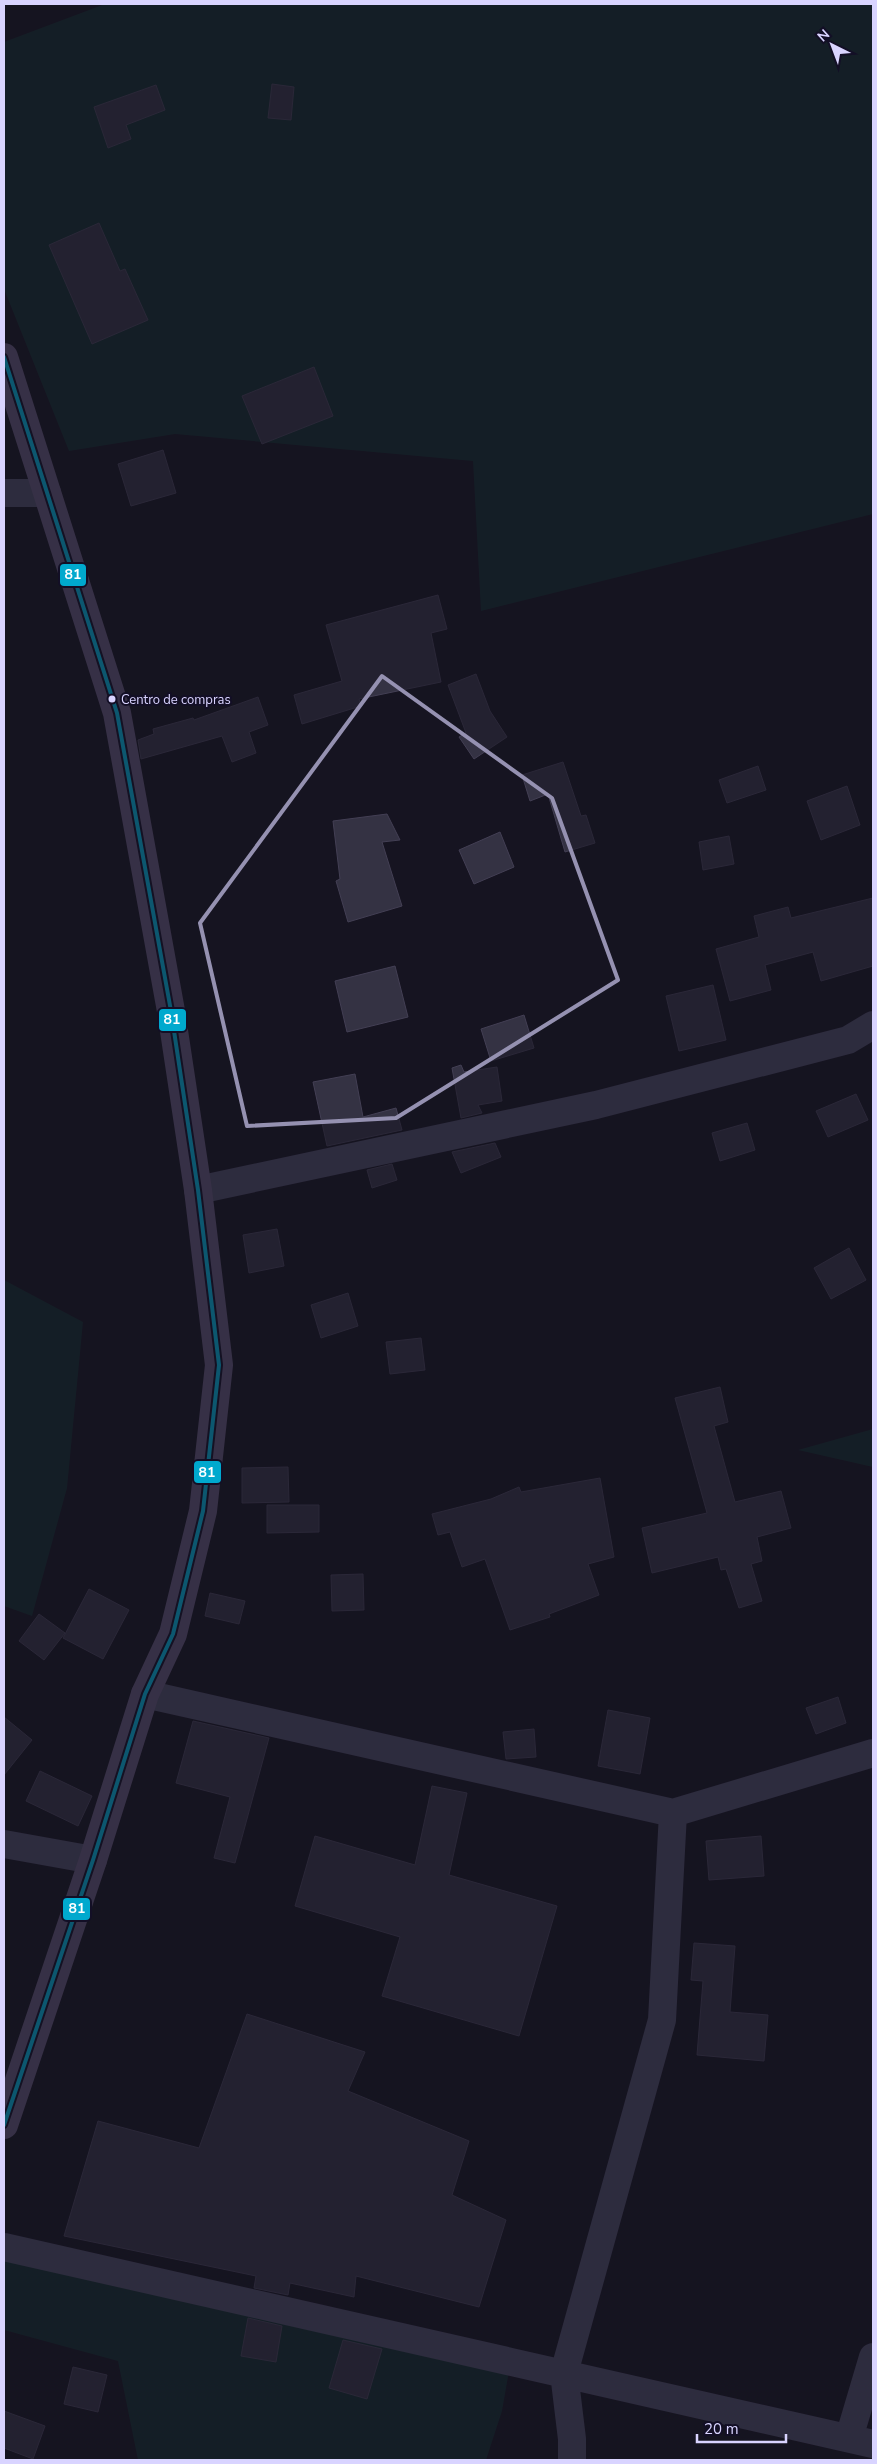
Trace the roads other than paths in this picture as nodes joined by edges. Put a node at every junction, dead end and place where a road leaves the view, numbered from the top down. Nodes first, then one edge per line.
1 (4, 357) edge
2 (4, 493) edge
3 (47, 493) junction
4 (873, 1025) edge
5 (198, 1190) junction
6 (145, 1694) junction
7 (873, 1753) edge
8 (673, 1813) junction
9 (4, 1844) edge
10 (94, 1860) junction
11 (4, 2125) edge
12 (4, 2247) edge
13 (873, 2357) edge
14 (564, 2373) junction
15 (861, 2441) edge
16 (572, 2460) edge

1 - 3 main road
2 - 3 street
3 - 5 main road
4 - 5 street
5 - 6 main road
6 - 8 street
6 - 10 main road
7 - 8 street
8 - 14 street
9 - 10 street
10 - 11 main road
12 - 14 street
13 - 15 street
14 - 15 street
14 - 16 street

